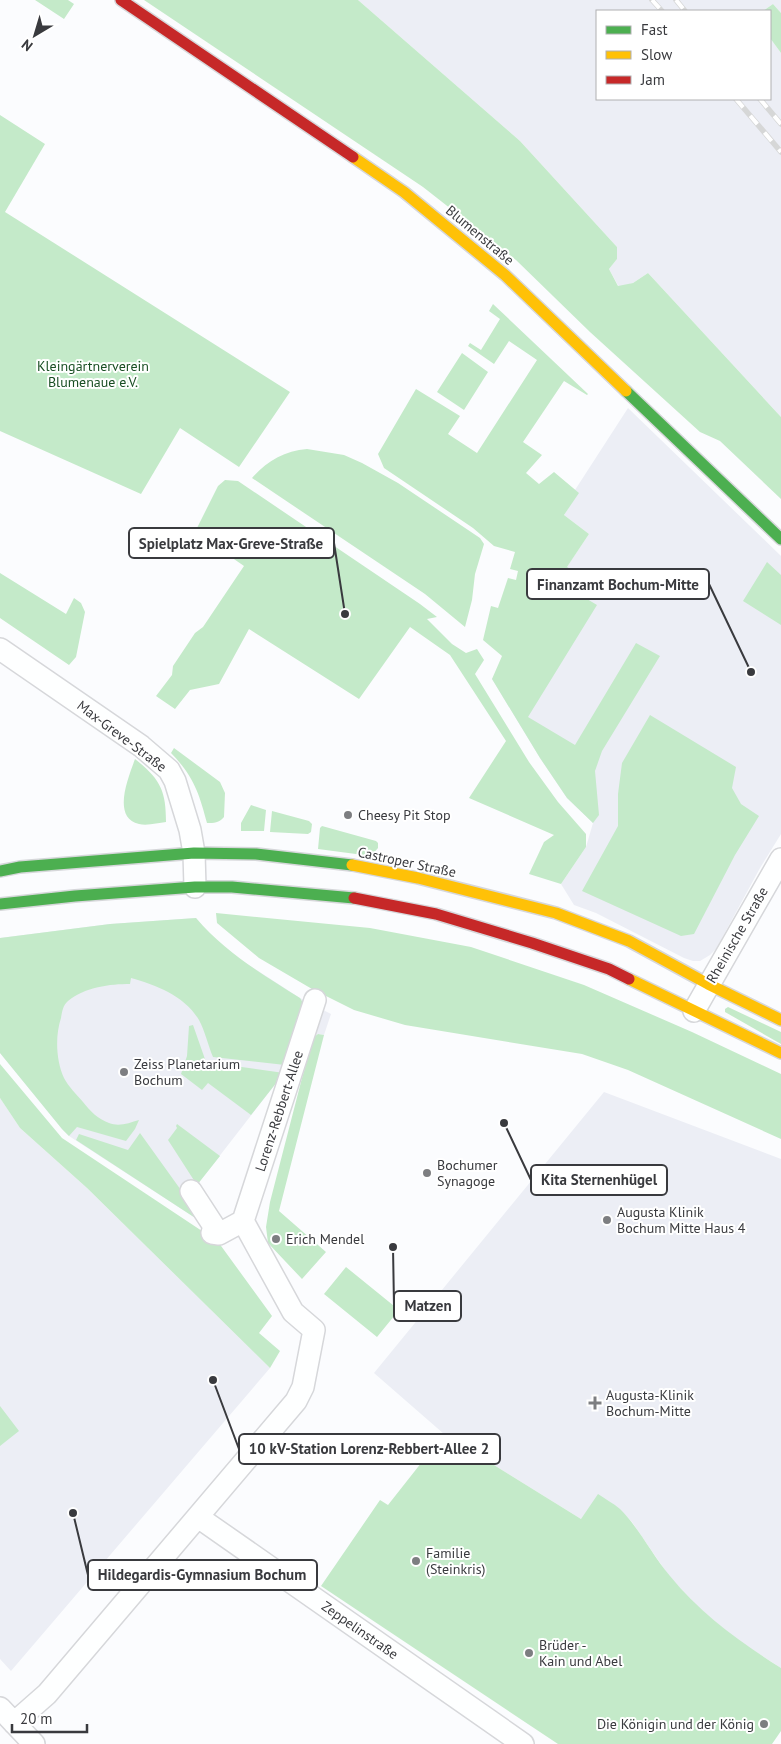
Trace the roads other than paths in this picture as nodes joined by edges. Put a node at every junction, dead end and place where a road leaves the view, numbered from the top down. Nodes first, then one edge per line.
1 (122, 0) edge
2 (781, 539) edge
3 (0, 649) edge
4 (194, 853) junction
5 (781, 859) edge
6 (0, 871) edge
7 (195, 887) junction
8 (0, 904) edge
9 (708, 984) junction
10 (315, 1000) dead end
11 (694, 1011) junction
12 (781, 1020) edge
13 (781, 1053) edge
14 (191, 1191) dead end
15 (242, 1221) junction
16 (198, 1517) junction
17 (7, 1716) edge
18 (34, 1744) edge
19 (523, 1744) edge

1 - 2 main road, Blumenstraße
3 - 4 street, Max-Greve-Straße
4 - 6 main road, Castroper Straße
4 - 7 street, Max-Greve-Straße
4 - 9 main road, Castroper Straße
5 - 9 street, Rheinische Straße
7 - 8 main road
7 - 11 main road
9 - 11 street, Rheinische Straße
9 - 12 main road, Castroper Straße
10 - 15 street, Lorenz-Rebbert-Allee
11 - 13 main road
14 - 15 street
15 - 16 street
16 - 17 street
16 - 19 street, Zeppelinstraße
17 - 18 street

